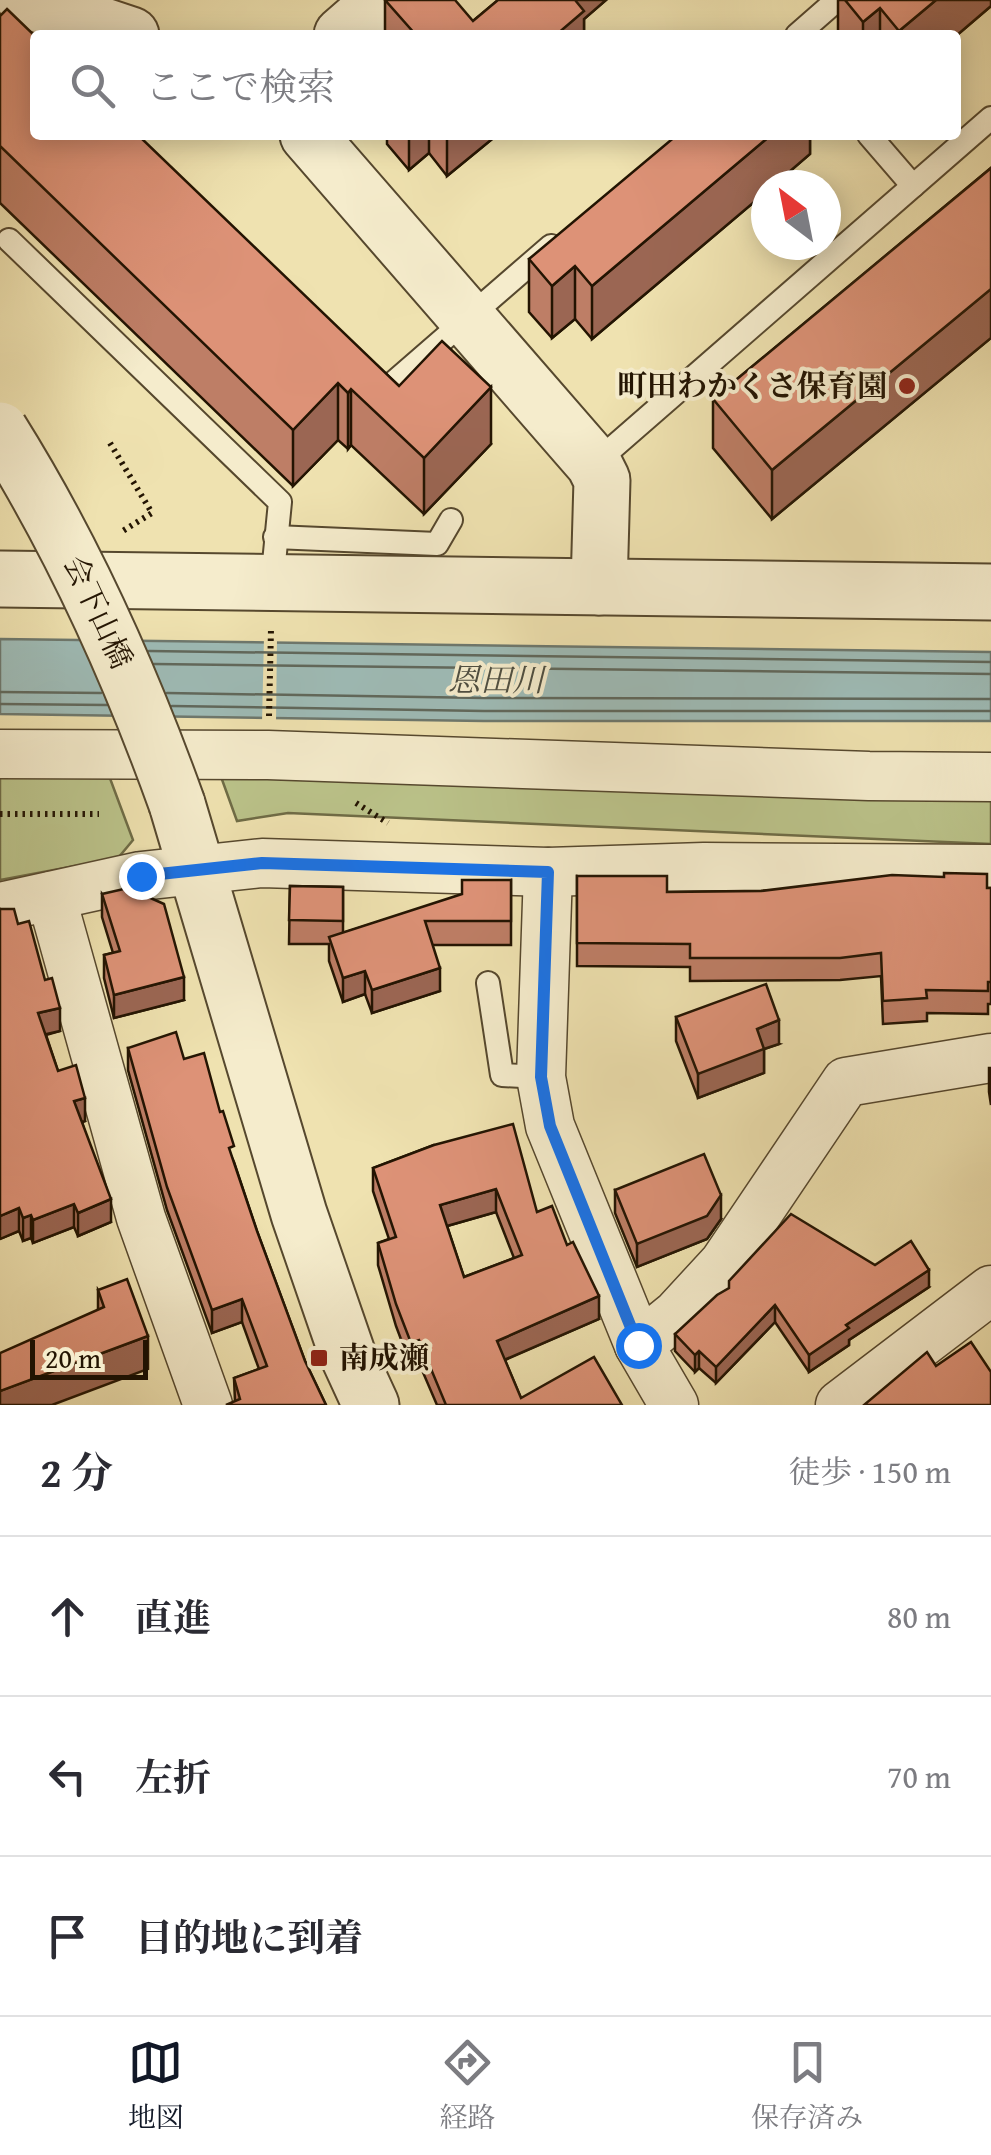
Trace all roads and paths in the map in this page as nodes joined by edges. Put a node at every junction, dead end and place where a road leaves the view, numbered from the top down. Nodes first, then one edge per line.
1 (382, 0) edge
2 (838, 0) edge
3 (17, 4) edge
4 (113, 30) edge
5 (348, 30) edge
6 (803, 30) edge
7 (991, 118) edge
8 (312, 140) edge
9 (873, 140) edge
10 (913, 186) junction
11 (567, 232) edge
12 (9, 240) dead end
13 (468, 318) junction
14 (350, 370) edge
15 (0, 430) edge
16 (110, 443) dead end
17 (594, 464) junction
18 (451, 520) dead end
19 (111, 538) dead end
20 (0, 579) edge
21 (273, 585) junction
22 (600, 587) junction
23 (991, 592) edge
24 (268, 724) dead end
25 (0, 754) edge
26 (991, 776) edge
27 (352, 801) dead end
28 (0, 814) edge
29 (99, 814) dead end
30 (401, 830) dead end
31 (198, 868) junction
32 (991, 869) edge
33 (548, 872) junction
34 (51, 896) junction
35 (0, 907) edge
36 (488, 983) dead end
37 (991, 1058) edge
38 (541, 1077) junction
39 (991, 1290) edge
40 (638, 1345) junction
41 (208, 1405) edge
42 (371, 1405) edge
43 (674, 1405) edge
44 (840, 1405) edge

1 - 5 street
2 - 6 lane
3 - 4 street
7 - 10 lane
8 - 13 street
9 - 10 lane
10 - 17 lane
11 - 13 lane
12 - 21 lane
13 - 14 lane
13 - 17 street
15 - 31 street, 会下山橋, bridge
16 - 19 path
17 - 22 street
18 - 21 lane
20 - 21 street
21 - 22 street
21 - 24 path
22 - 23 street
25 - 26 street
27 - 30 path
28 - 29 path
31 - 33 street
31 - 34 street
31 - 42 street, 会下山橋
32 - 33 street
33 - 38 street
34 - 35 street
34 - 41 street
36 - 38 lane
37 - 40 street
38 - 40 street
39 - 44 street
40 - 43 street

